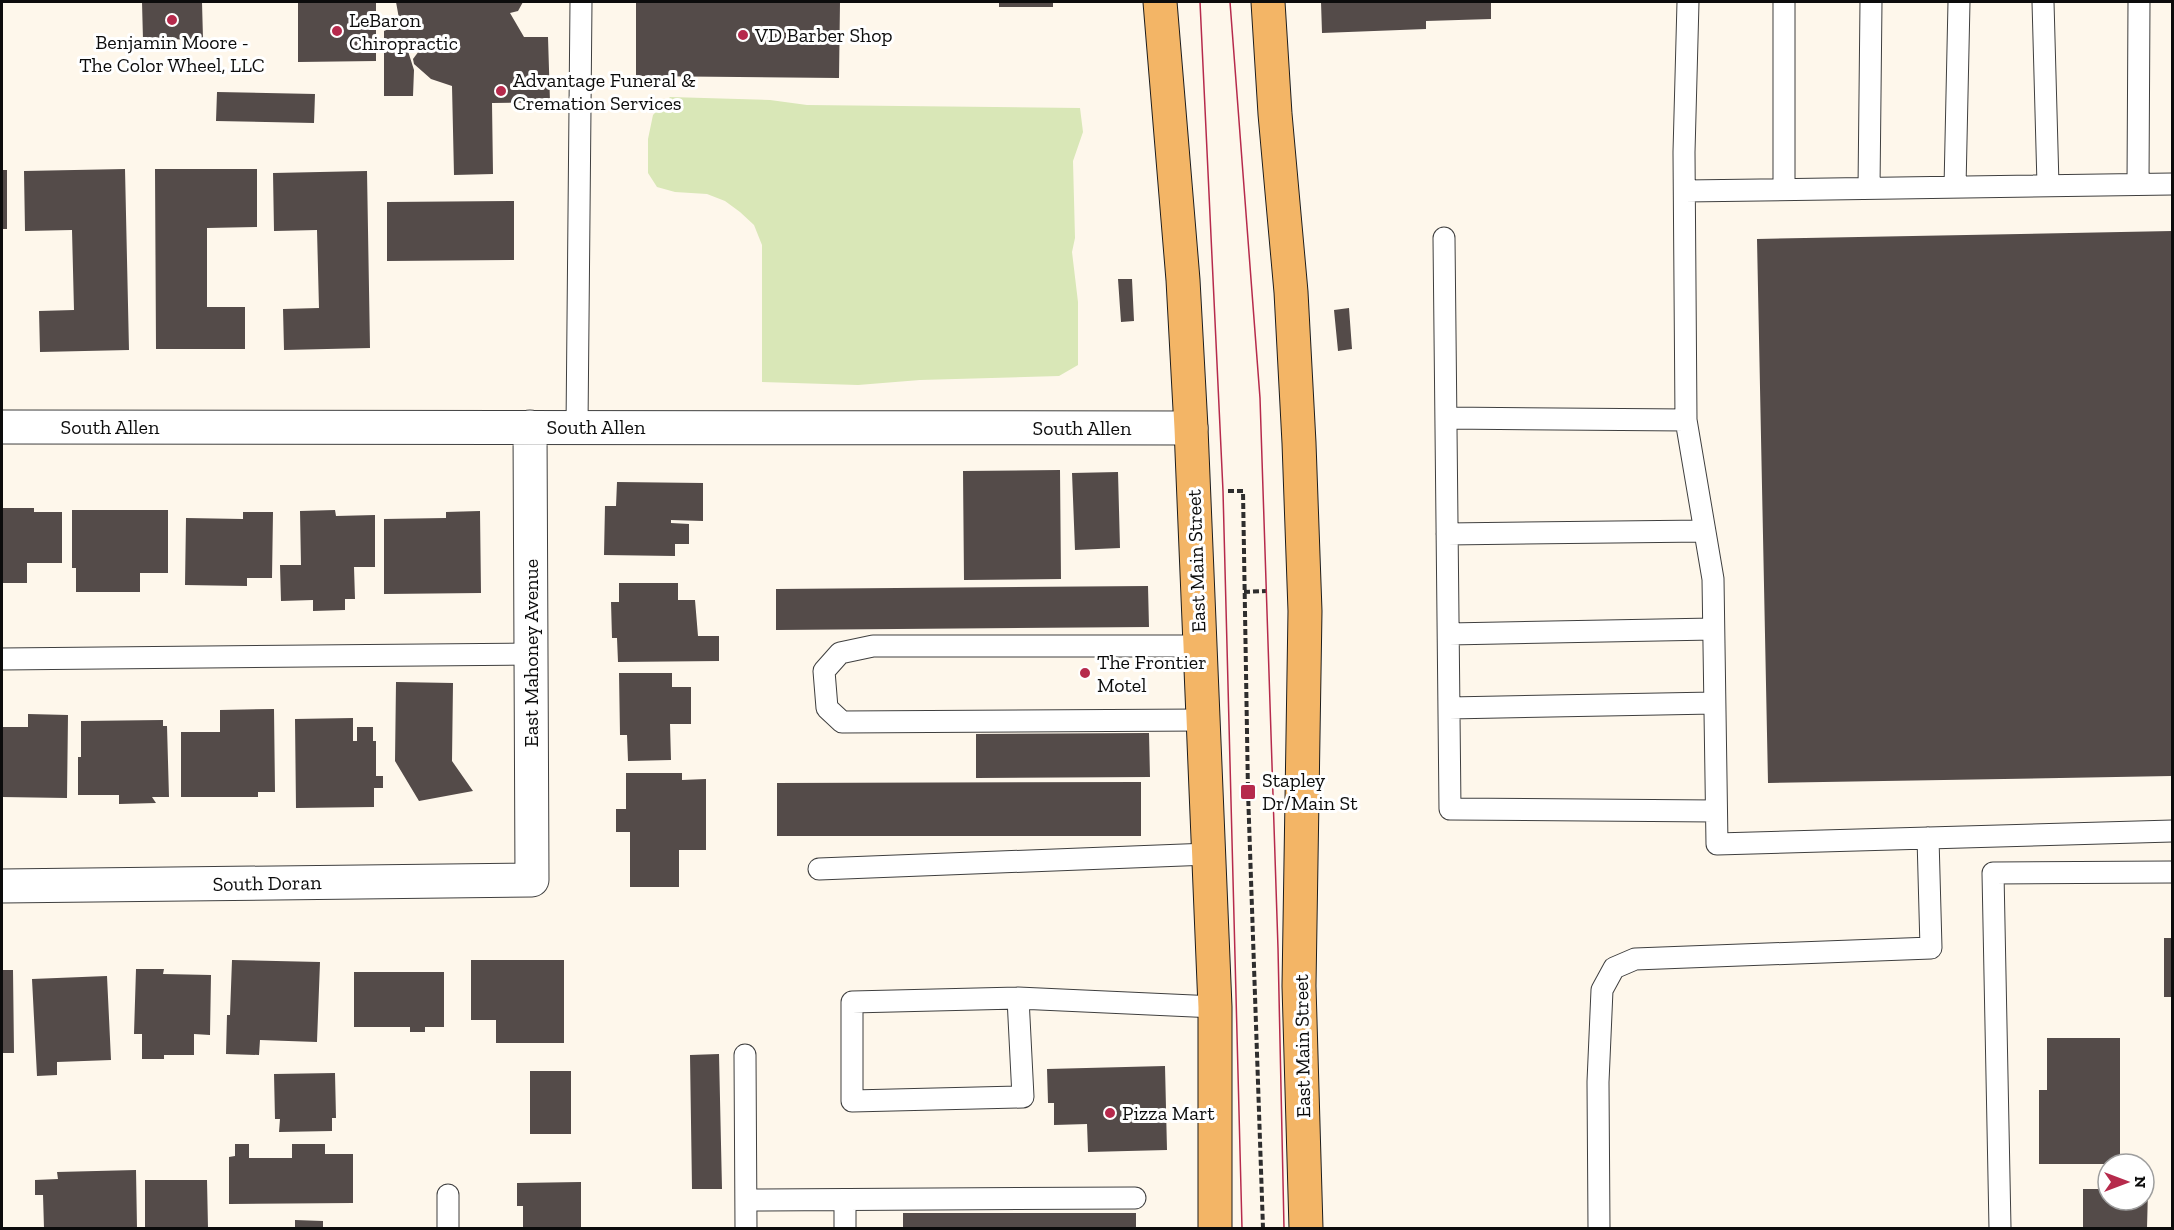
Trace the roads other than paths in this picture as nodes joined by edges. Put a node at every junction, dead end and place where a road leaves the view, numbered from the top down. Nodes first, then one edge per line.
1 (581, 2) edge
2 (1160, 2) edge
3 (1268, 2) edge
4 (1688, 2) edge
5 (1784, 2) edge
6 (1871, 2) edge
7 (1959, 2) edge
8 (2043, 2) edge
9 (2139, 2) edge
10 (2138, 184) junction
11 (2172, 184) edge
12 (2048, 185) junction
13 (1955, 187) junction
14 (1869, 188) junction
15 (1784, 189) junction
16 (1685, 191) junction
17 (1444, 238) dead end
18 (1446, 418) junction
19 (1686, 420) junction
20 (2, 427) edge
21 (530, 427) junction
22 (577, 427) junction
23 (1191, 428) junction
24 (1704, 531) junction
25 (1447, 534) junction
26 (1713, 629) junction
27 (1449, 634) junction
28 (1200, 646) junction
29 (531, 654) junction
30 (2, 659) edge
31 (1714, 703) junction
32 (1449, 708) junction
33 (1203, 720) junction
34 (1715, 811) junction
35 (2172, 831) edge
36 (1928, 838) junction
37 (1209, 854) junction
38 (819, 869) dead end
39 (2172, 872) edge
40 (532, 880) joint
41 (2, 886) edge
42 (1018, 998) junction
43 (1215, 1007) junction
44 (745, 1055) dead end
45 (448, 1195) dead end
46 (1136, 1198) dead end
47 (746, 1200) junction
48 (845, 1200) junction
49 (448, 1228) edge
50 (746, 1228) edge
51 (845, 1228) edge
52 (1215, 1228) edge
53 (1306, 1228) edge
54 (1599, 1228) edge
55 (2000, 1228) edge

1 - 22 lane
2 - 23 main road, East Main Street
3 - 53 main road, East Main Street
4 - 16 lane
5 - 15 lane
6 - 14 lane
7 - 13 lane
8 - 12 lane
9 - 10 lane
10 - 11 lane
10 - 12 lane
12 - 13 lane
13 - 14 lane
14 - 15 lane
15 - 16 lane
16 - 19 lane
17 - 18 lane
18 - 19 lane
18 - 25 lane
19 - 24 lane
20 - 21 street, South Allen
21 - 22 street, South Allen
21 - 29 street, East Mahoney Avenue
22 - 23 street, South Allen
23 - 28 main road, East Main Street
24 - 25 lane
24 - 26 lane
25 - 27 lane
26 - 27 lane
26 - 31 lane
27 - 32 lane
28 - 33 main road, East Main Street
28 - 33 lane
29 - 30 lane
29 - 40 street, East Mahoney Avenue
31 - 32 lane
31 - 34 lane
32 - 34 lane
33 - 37 main road, East Main Street
34 - 36 lane
35 - 36 lane
36 - 54 lane
37 - 38 lane
37 - 43 main road, East Main Street
39 - 55 lane
40 - 41 street, South Doran
42 - 42 lane
42 - 43 lane
43 - 52 main road, East Main Street
44 - 47 lane
45 - 49 lane
46 - 48 lane
47 - 48 lane
47 - 50 lane
48 - 51 lane

